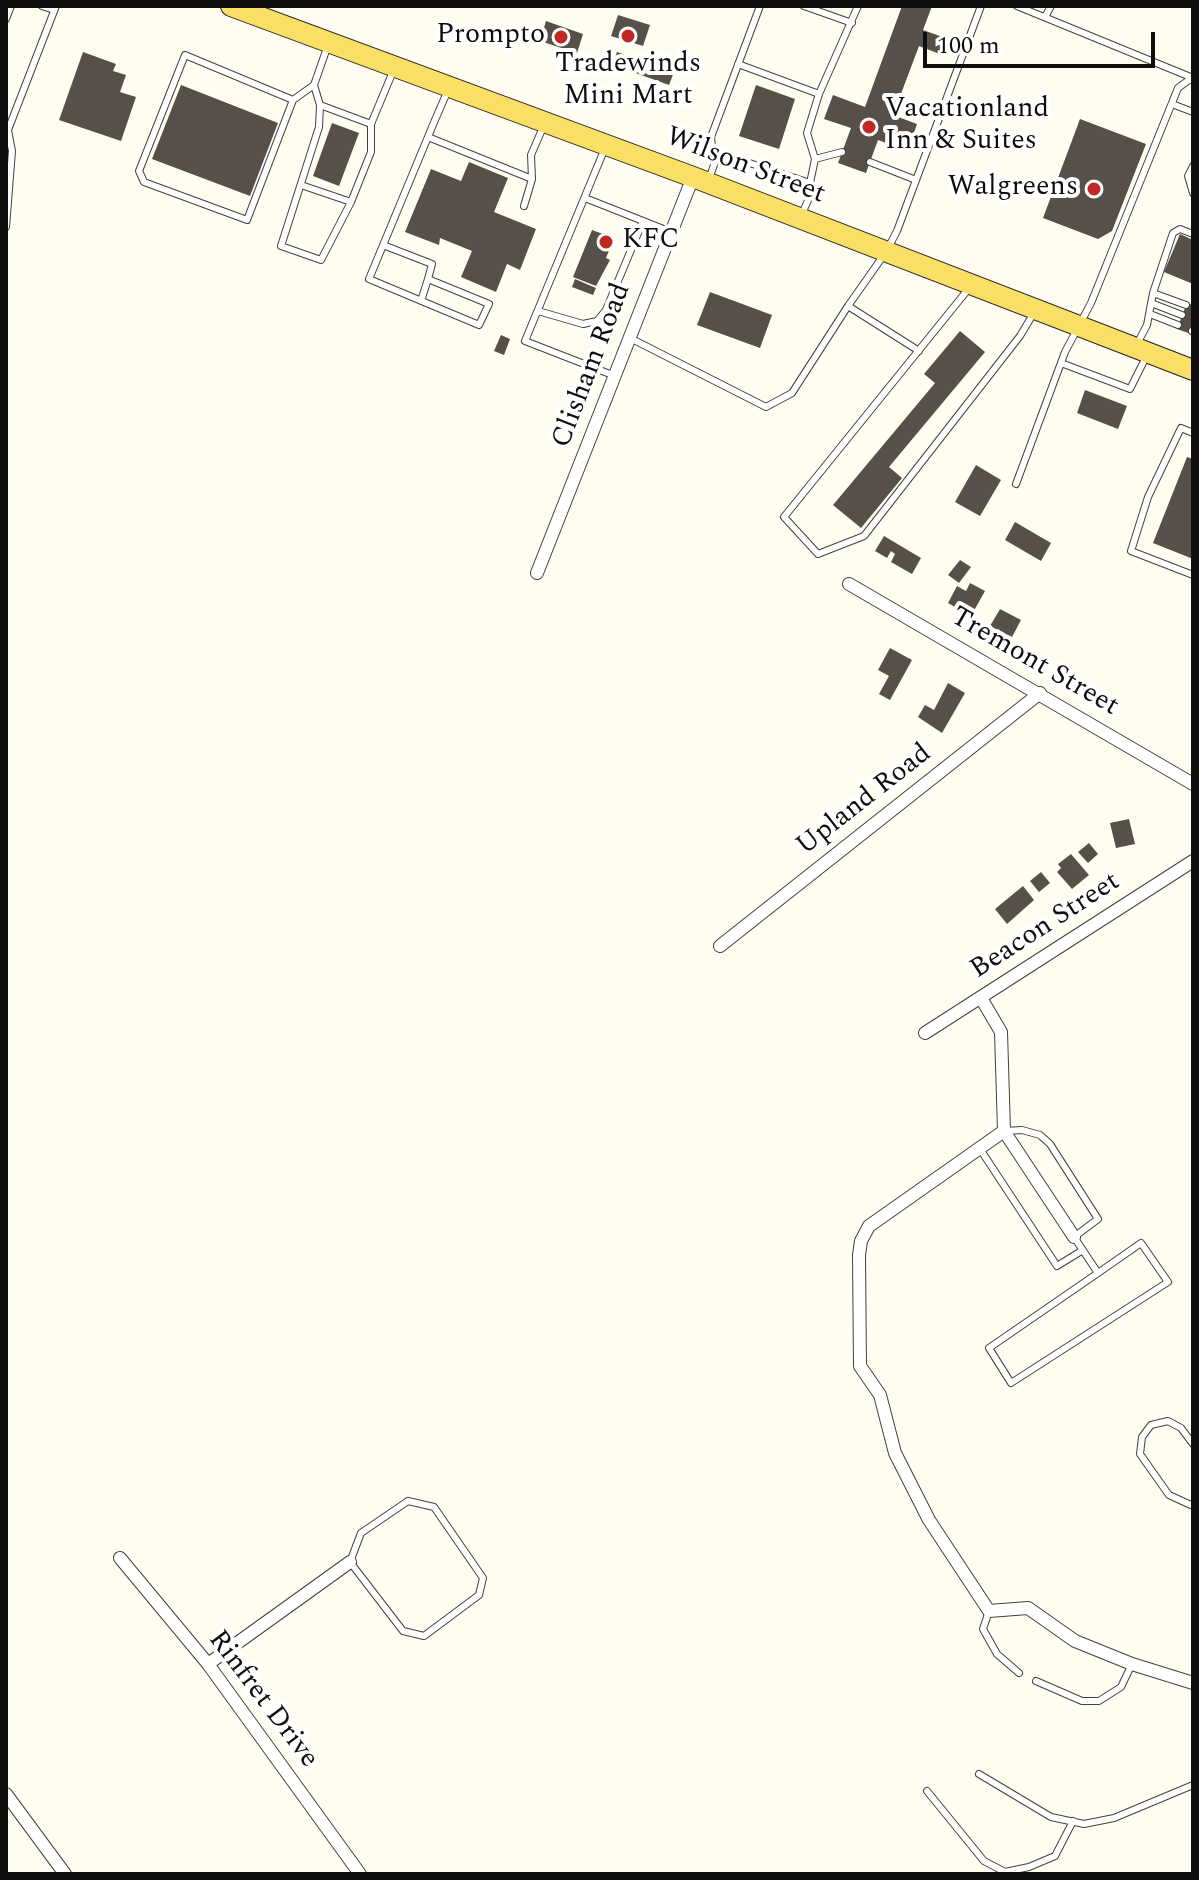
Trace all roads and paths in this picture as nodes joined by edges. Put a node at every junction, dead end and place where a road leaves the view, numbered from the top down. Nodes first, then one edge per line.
1 (11, 6) edge
2 (42, 6) edge
3 (231, 6) edge
4 (760, 6) edge
5 (804, 6) edge
6 (858, 6) edge
7 (981, 6) edge
8 (1017, 6) edge
9 (1051, 6) edge
10 (55, 8) edge
11 (1045, 17) junction
12 (6, 19) edge
13 (852, 23) junction
14 (329, 43) junction
15 (738, 64) junction
16 (395, 66) junction
17 (1193, 78) edge
18 (314, 85) junction
19 (450, 87) junction
20 (819, 94) junction
21 (293, 100) junction
22 (1172, 104) junction
23 (320, 105) junction
24 (1193, 112) edge
25 (546, 122) junction
26 (371, 124) junction
27 (7, 129) edge
28 (428, 137) junction
29 (606, 145) junction
30 (713, 151) junction
31 (842, 152) dead end
32 (815, 159) junction
33 (870, 162) dead end
34 (1193, 166) edge
35 (532, 179) junction
36 (700, 179) junction
37 (916, 180) junction
38 (810, 183) junction
39 (301, 185) junction
40 (1193, 193) edge
41 (585, 198) junction
42 (351, 202) junction
43 (524, 206) dead end
44 (801, 218) junction
45 (643, 221) junction
46 (6, 227) edge
47 (671, 232) junction
48 (1193, 234) edge
49 (383, 245) junction
50 (886, 252) junction
51 (428, 279) junction
52 (972, 284) junction
53 (1153, 293) junction
54 (421, 301) junction
55 (1151, 303) junction
56 (1186, 305) dead end
57 (848, 306) junction
58 (1036, 308) junction
59 (538, 311) junction
60 (1150, 314) junction
61 (1182, 315) dead end
62 (1079, 324) junction
63 (1178, 325) dead end
64 (630, 338) junction
65 (1142, 350) junction
66 (919, 351) junction
67 (1061, 363) junction
68 (1193, 370) edge
69 (615, 376) junction
70 (1193, 433) edge
71 (1016, 484) dead end
72 (537, 573) dead end
73 (1193, 575) edge
74 (849, 584) dead end
75 (1040, 693) junction
76 (1193, 784) edge
77 (1193, 861) edge
78 (720, 946) dead end
79 (981, 998) junction
80 (925, 1033) dead end
81 (1004, 1131) junction
82 (980, 1149) junction
83 (1074, 1237) junction
84 (1083, 1250) junction
85 (1098, 1273) junction
86 (1193, 1444) edge
87 (1193, 1506) edge
88 (120, 1558) dead end
89 (350, 1562) junction
90 (989, 1611) junction
91 (208, 1664) junction
92 (1132, 1664) junction
93 (1019, 1673) dead end
94 (1036, 1681) dead end
95 (1193, 1683) edge
96 (979, 1774) dead end
97 (1193, 1785) edge
98 (927, 1791) dead end
99 (6, 1794) edge
100 (1073, 1821) junction
101 (65, 1874) edge
102 (360, 1874) edge

1 - 12 lane
2 - 10 lane
3 - 14 main road, Wilson Street
4 - 15 lane
5 - 13 lane
6 - 13 lane
7 - 37 lane
8 - 11 lane
9 - 11 lane
10 - 27 lane
11 - 17 lane
13 - 20 lane
14 - 16 main road, Wilson Street
14 - 18 lane
15 - 20 lane
15 - 30 lane
16 - 19 main road, Wilson Street
16 - 26 lane
17 - 22 lane
18 - 21 lane
18 - 23 lane
19 - 25 main road, Wilson Street
19 - 28 lane
20 - 32 lane
21 - 21 lane
22 - 24 lane
22 - 62 lane
23 - 26 lane
23 - 39 lane
25 - 29 main road, Wilson Street
25 - 35 lane
26 - 42 lane
27 - 46 lane
28 - 35 lane
28 - 49 lane
29 - 36 main road, Wilson Street
29 - 41 lane
30 - 36 lane
30 - 38 lane
31 - 32 lane
32 - 38 lane
33 - 37 lane
34 - 40 lane
35 - 43 lane
36 - 44 main road, Wilson Street
36 - 47 street, Clisham Road
37 - 50 lane
38 - 44 lane
39 - 42 lane
39 - 42 lane
41 - 45 lane
41 - 59 lane
44 - 50 main road, Wilson Street
45 - 47 lane
45 - 59 lane
47 - 64 street, Clisham Road
48 - 53 lane
49 - 51 lane
49 - 54 lane
50 - 52 main road, Wilson Street
50 - 57 lane
51 - 54 lane
51 - 54 lane
52 - 58 main road, Wilson Street
52 - 66 lane
53 - 55 lane
53 - 56 lane
55 - 60 lane
55 - 61 lane
57 - 64 lane
57 - 66 lane
58 - 62 main road, Wilson Street
58 - 66 lane
59 - 69 lane
60 - 63 lane
60 - 65 lane
62 - 65 main road, Wilson Street
62 - 67 lane
64 - 69 street, Clisham Road
65 - 67 lane
65 - 68 main road, Wilson Street
67 - 71 lane
69 - 72 street, Clisham Road
70 - 73 lane
74 - 75 street, Tremont Street
75 - 76 street, Tremont Street
75 - 78 street, Upland Road
77 - 79 street, Beacon Street
79 - 80 street, Beacon Street
79 - 81 street
81 - 82 street
81 - 83 street
81 - 83 lane
82 - 84 lane
82 - 90 street
83 - 84 lane
84 - 85 lane
85 - 85 lane
86 - 87 lane
88 - 91 street, Rinfret Drive
89 - 89 lane
89 - 91 street
90 - 92 street
90 - 93 lane
91 - 102 street, Rinfret Drive
92 - 94 lane
92 - 95 street
96 - 100 lane
97 - 100 lane
98 - 100 lane
99 - 101 street

